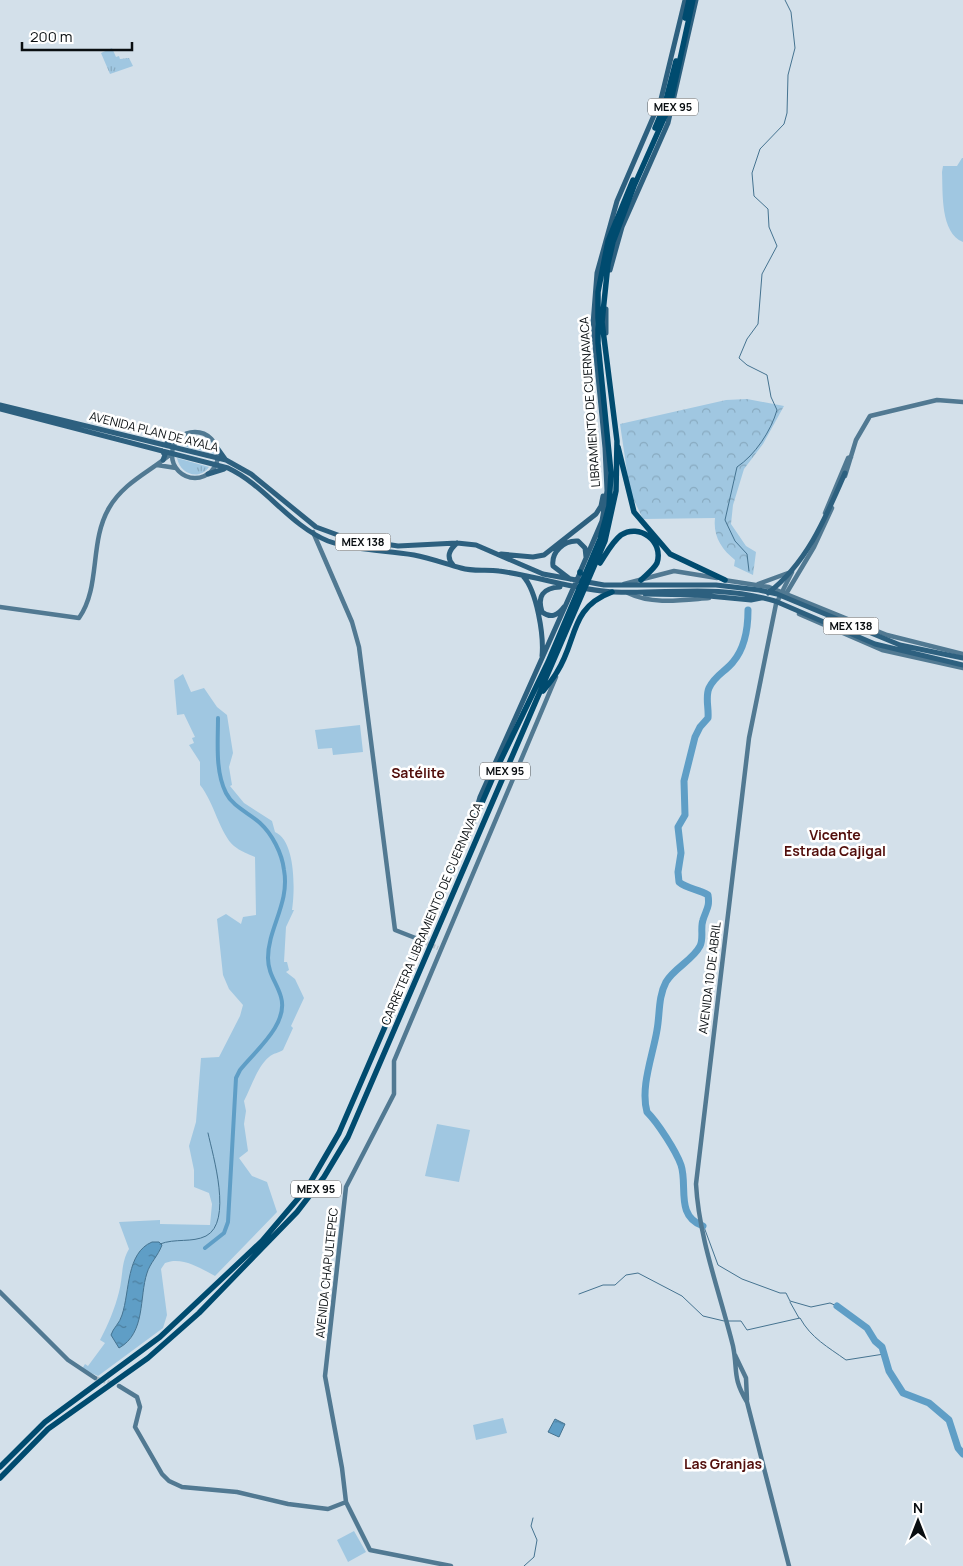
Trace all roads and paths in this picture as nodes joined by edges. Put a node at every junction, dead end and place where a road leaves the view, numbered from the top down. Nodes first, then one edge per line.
1 (685, 0) edge
2 (689, 0) edge
3 (695, 0) edge
4 (624, 205) junction
5 (620, 215) junction
6 (963, 402) edge
7 (0, 405) edge
8 (0, 409) edge
9 (607, 411) junction
10 (608, 422) junction
11 (182, 436) junction
12 (617, 442) junction
13 (160, 444) junction
14 (216, 445) junction
15 (174, 446) junction
16 (162, 450) junction
17 (172, 453) junction
18 (217, 457) junction
19 (852, 457) junction
20 (163, 460) junction
21 (226, 460) junction
22 (156, 465) junction
23 (216, 465) junction
24 (176, 468) junction
25 (228, 468) junction
26 (607, 473) junction
27 (845, 473) junction
28 (208, 474) junction
29 (316, 527) junction
30 (313, 533) junction
31 (457, 543) junction
32 (807, 548) junction
33 (812, 551) junction
34 (500, 555) junction
35 (586, 560) junction
36 (454, 566) junction
37 (498, 571) junction
38 (794, 573) junction
39 (585, 574) junction
40 (523, 576) junction
41 (773, 579) junction
42 (641, 580) junction
43 (725, 580) junction
44 (572, 581) junction
45 (757, 584) junction
46 (566, 586) junction
47 (616, 586) junction
48 (612, 592) junction
49 (627, 592) junction
50 (658, 593) junction
51 (783, 594) junction
52 (725, 598) junction
53 (744, 598) junction
54 (574, 599) junction
55 (777, 602) junction
56 (0, 607) edge
57 (963, 656) edge
58 (542, 660) junction
59 (963, 667) edge
60 (558, 672) junction
61 (537, 698) junction
62 (474, 821) junction
63 (421, 939) junction
64 (0, 1292) edge
65 (734, 1353) junction
66 (743, 1371) junction
67 (735, 1374) junction
68 (95, 1378) tunnel mouth
69 (747, 1385) junction
70 (122, 1387) dead end
71 (738, 1387) junction
72 (746, 1402) junction
73 (0, 1467) edge
74 (0, 1478) edge
75 (346, 1502) junction
76 (451, 1566) edge
77 (789, 1566) edge

1 - 4 main road, MEX 95
2 - 4 highway, CARRETERA LIBRAMIENTO DE CUERNAVACA / MEX 95
3 - 4 highway, CARRETERA LIBRAMIENTO DE CUERNAVACA / MEX 95
4 - 5 highway, CARRETERA LIBRAMIENTO DE CUERNAVACA / MEX 95
5 - 9 highway, CARRETERA LIBRAMIENTO DE CUERNAVACA / MEX 95
5 - 9 main road, LIBRAMIENTO DE CUERNAVACA / MEX 95
6 - 19 street
7 - 13 main road, AVENIDA PLAN DE AYALA / MEX 138
8 - 16 main road, AVENIDA PLAN DE AYALA / MEX 138
9 - 10 highway, CARRETERA LIBRAMIENTO DE CUERNAVACA / MEX 95
9 - 10 main road, LIBRAMIENTO DE CUERNAVACA / MEX 95
10 - 12 highway, CARRETERA LIBRAMIENTO DE CUERNAVACA / MEX 95
10 - 26 main road, LIBRAMIENTO DE CUERNAVACA / MEX 95
10 - 39 highway, CARRETERA LIBRAMIENTO DE CUERNAVACA / MEX 95
11 - 13 main road
11 - 14 street
11 - 15 street
12 - 39 highway, CARRETERA LIBRAMIENTO DE CUERNAVACA / MEX 95
12 - 43 highway
13 - 15 main road, AVENIDA PLAN DE AYALA / MEX 138
14 - 18 street
14 - 21 main road
15 - 17 street
15 - 18 main road, AVENIDA PLAN DE AYALA / MEX 138
16 - 17 main road, AVENIDA PLAN DE AYALA / MEX 138
16 - 20 main road
17 - 20 street
17 - 23 main road, AVENIDA PLAN DE AYALA / MEX 138
17 - 24 street
18 - 21 main road, AVENIDA PLAN DE AYALA / MEX 138
18 - 23 street
19 - 27 street
19 - 32 street
20 - 22 street
21 - 29 main road, AVENIDA PLAN DE AYALA / MEX 138
22 - 24 street
22 - 56 street
23 - 25 main road, AVENIDA PLAN DE AYALA / MEX 138
23 - 28 street
24 - 28 street
25 - 28 main road
25 - 30 main road, AVENIDA PLAN DE AYALA / MEX 138
26 - 34 main road
26 - 35 main road, LIBRAMIENTO DE CUERNAVACA / MEX 95
27 - 33 street
27 - 50 main road
29 - 30 street
29 - 31 main road, AVENIDA PLAN DE AYALA / MEX 138
30 - 36 main road, AVENIDA PLAN DE AYALA / MEX 138
30 - 63 street
31 - 34 main road, AVENIDA PLAN DE AYALA / MEX 138
31 - 36 main road
32 - 33 street
32 - 38 street
33 - 38 street
34 - 37 main road
34 - 44 main road, AVENIDA PLAN DE AYALA / MEX 138
35 - 39 main road, LIBRAMIENTO DE CUERNAVACA / MEX 95
35 - 44 main road
36 - 37 main road, AVENIDA PLAN DE AYALA / MEX 138
37 - 40 main road, AVENIDA PLAN DE AYALA / MEX 138
38 - 41 street
38 - 51 street, AVENIDA 10 DE ABRIL
39 - 42 highway
39 - 54 highway, CARRETERA LIBRAMIENTO DE CUERNAVACA / MEX 95
40 - 46 main road, AVENIDA PLAN DE AYALA / MEX 138
40 - 58 main road
41 - 45 street
41 - 51 street
42 - 43 street, MEX 138
42 - 47 street, MEX 138
43 - 45 street, MEX 138
43 - 52 street
44 - 47 main road, MEX 138
45 - 51 street, MEX 138
46 - 48 main road, MEX 138
46 - 54 main road
47 - 57 main road, MEX 138
48 - 49 main road, MEX 138
48 - 60 highway
49 - 50 main road, MEX 138
49 - 52 street, MEX 138
50 - 59 main road, MEX 138
51 - 55 street, AVENIDA 10 DE ABRIL
51 - 57 street, MEX 138
52 - 53 street, MEX 138
53 - 55 street, MEX 138
53 - 55 street
54 - 58 main road, MEX 95
54 - 61 highway, CARRETERA LIBRAMIENTO DE CUERNAVACA / MEX 95
54 - 62 highway, CARRETERA LIBRAMIENTO DE CUERNAVACA / MEX 95
55 - 59 street, MEX 138
55 - 65 street, AVENIDA 10 DE ABRIL
58 - 62 main road, MEX 95
60 - 61 highway
60 - 75 street, AVENIDA CHAPULTEPEC
61 - 74 highway, CARRETERA LIBRAMIENTO DE CUERNAVACA / MEX 95
62 - 63 highway, CARRETERA LIBRAMIENTO DE CUERNAVACA / MEX 95
63 - 73 highway, CARRETERA LIBRAMIENTO DE CUERNAVACA / MEX 95
64 - 68 street
65 - 66 street, AVENIDA 10 DE ABRIL
65 - 67 street, AVENIDA 10 DE ABRIL
66 - 67 street
66 - 69 street, AVENIDA 10 DE ABRIL
67 - 71 street, AVENIDA 10 DE ABRIL
69 - 71 street
69 - 72 street, AVENIDA 10 DE ABRIL
70 - 75 street
71 - 72 street, AVENIDA 10 DE ABRIL
72 - 77 street, AVENIDA 10 DE ABRIL
75 - 76 street, AVENIDA CHAPULTEPEC

